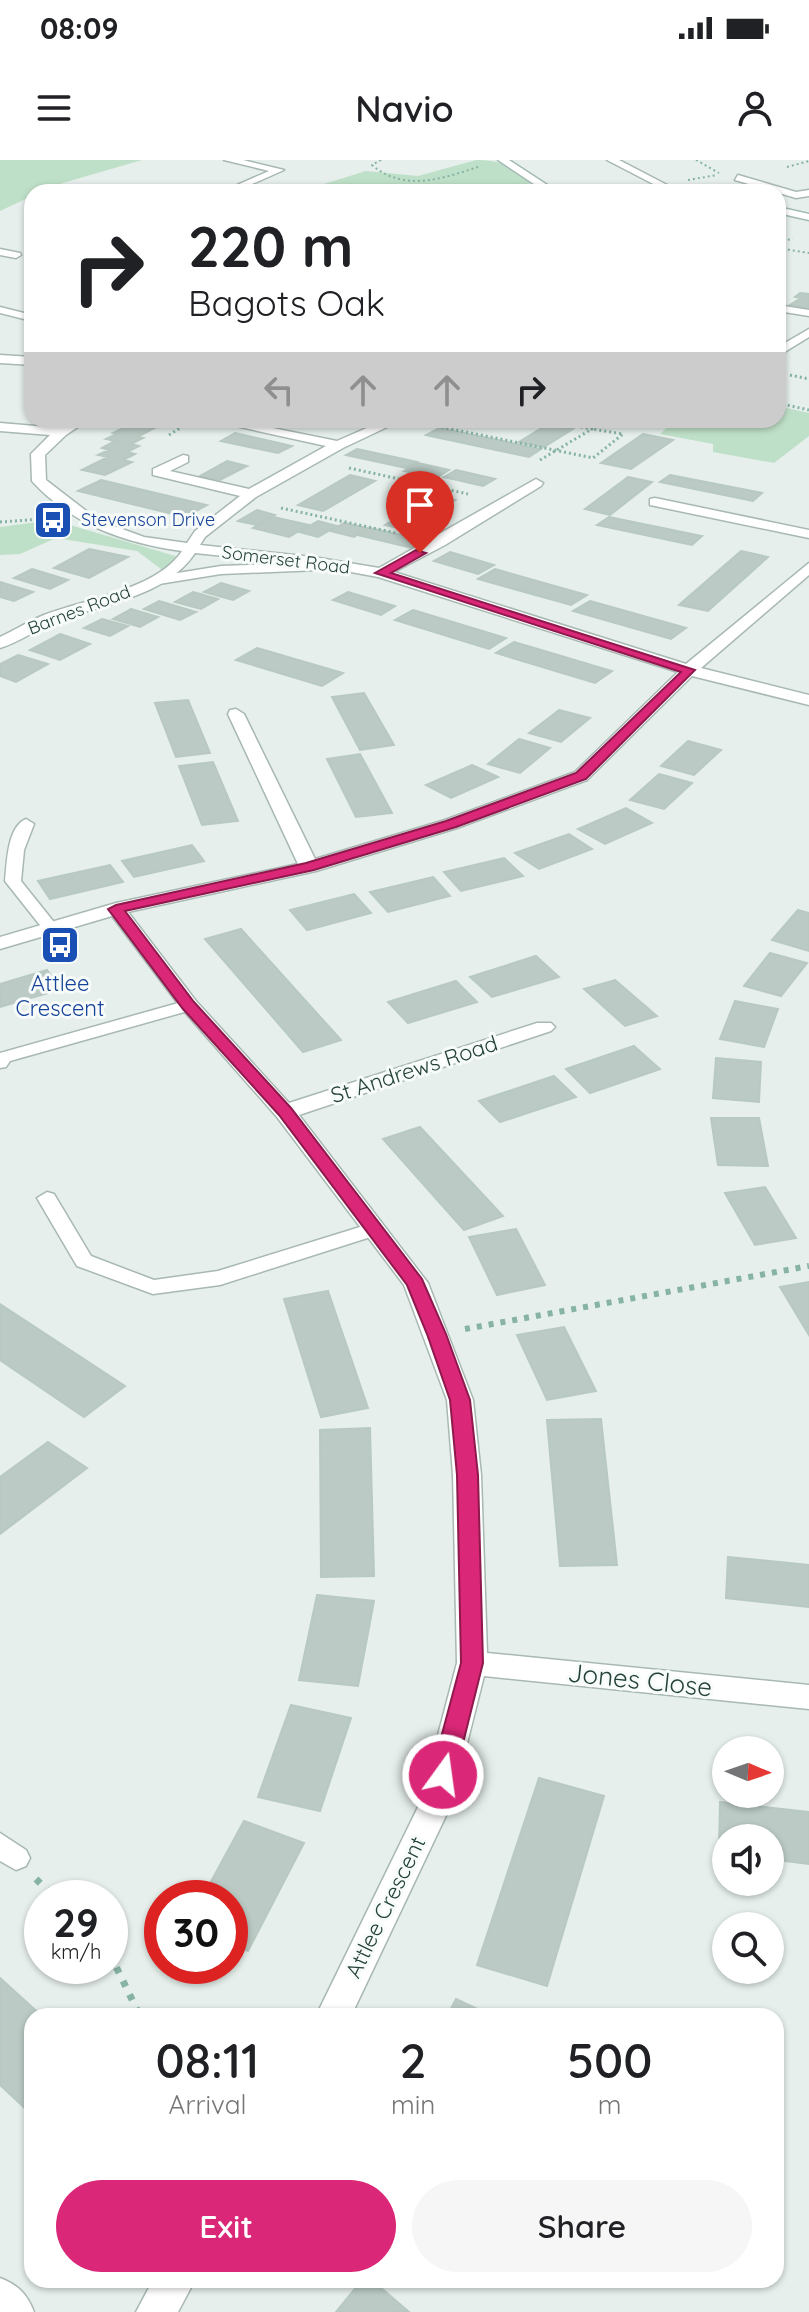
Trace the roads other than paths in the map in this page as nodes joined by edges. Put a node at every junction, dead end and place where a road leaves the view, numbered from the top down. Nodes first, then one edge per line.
1 (229, 160) edge
2 (503, 160) edge
3 (612, 160) edge
4 (738, 178) dead end
5 (245, 184) edge
6 (540, 184) edge
7 (660, 184) edge
8 (758, 184) edge
9 (786, 192) edge
10 (809, 193) edge
11 (786, 212) edge
12 (809, 217) edge
13 (0, 252) edge
14 (16, 255) dead end
15 (786, 309) edge
16 (0, 310) edge
17 (809, 313) edge
18 (24, 316) edge
19 (809, 332) edge
20 (786, 347) edge
21 (0, 359) edge
22 (24, 360) edge
23 (0, 427) edge
24 (68, 428) edge
25 (254, 428) edge
26 (377, 428) edge
27 (61, 432) junction
28 (338, 445) junction
29 (183, 459) dead end
30 (536, 483) road end
31 (248, 497) junction
32 (655, 502) dead end
33 (809, 534) edge
34 (194, 548) junction
35 (339, 566) junction
36 (809, 567) edge
37 (381, 573) junction
38 (159, 580) junction
39 (0, 643) edge
40 (689, 670) junction
41 (809, 700) edge
42 (236, 714) dead end
43 (26, 824) dead end
44 (309, 867) junction
45 (116, 909) junction
46 (49, 926) junction
47 (0, 943) edge
48 (189, 1005) junction
49 (544, 1027) dead end
50 (0, 1063) edge
51 (285, 1112) junction
52 (47, 1198) dead end
53 (373, 1229) junction
54 (472, 1663) junction
55 (809, 1697) edge
56 (337, 2008) edge
57 (171, 2288) edge
58 (0, 2297) edge
59 (15, 2312) edge
60 (155, 2312) edge

1 - 5 street
2 - 6 street
3 - 7 street
4 - 8 street
9 - 10 street
11 - 12 street
13 - 14 street
15 - 17 street
16 - 18 street
19 - 20 street
21 - 22 street
23 - 27 street
24 - 27 street, Somerset Road
25 - 28 street
26 - 28 street
27 - 34 street, Somerset Road
28 - 31 street
29 - 31 street
30 - 37 street
31 - 34 street
32 - 33 street
34 - 35 street, Somerset Road
34 - 38 street, Barnes Road
35 - 37 street, Somerset Road
35 - 38 lane, Barnes Road
36 - 40 street
37 - 40 street, Somerset Road
38 - 39 street, Barnes Road
40 - 41 street, Somerset Road
40 - 44 street
42 - 44 street
43 - 46 lane
44 - 45 street
45 - 46 street
45 - 48 street, Attlee Crescent
46 - 47 street
48 - 50 lane
48 - 51 street, Attlee Crescent
49 - 51 street, St Andrews Road
51 - 53 street, Attlee Crescent
52 - 53 lane
53 - 54 street, Attlee Crescent
54 - 55 street, Jones Close
54 - 56 street, Attlee Crescent
57 - 60 street
58 - 59 street

